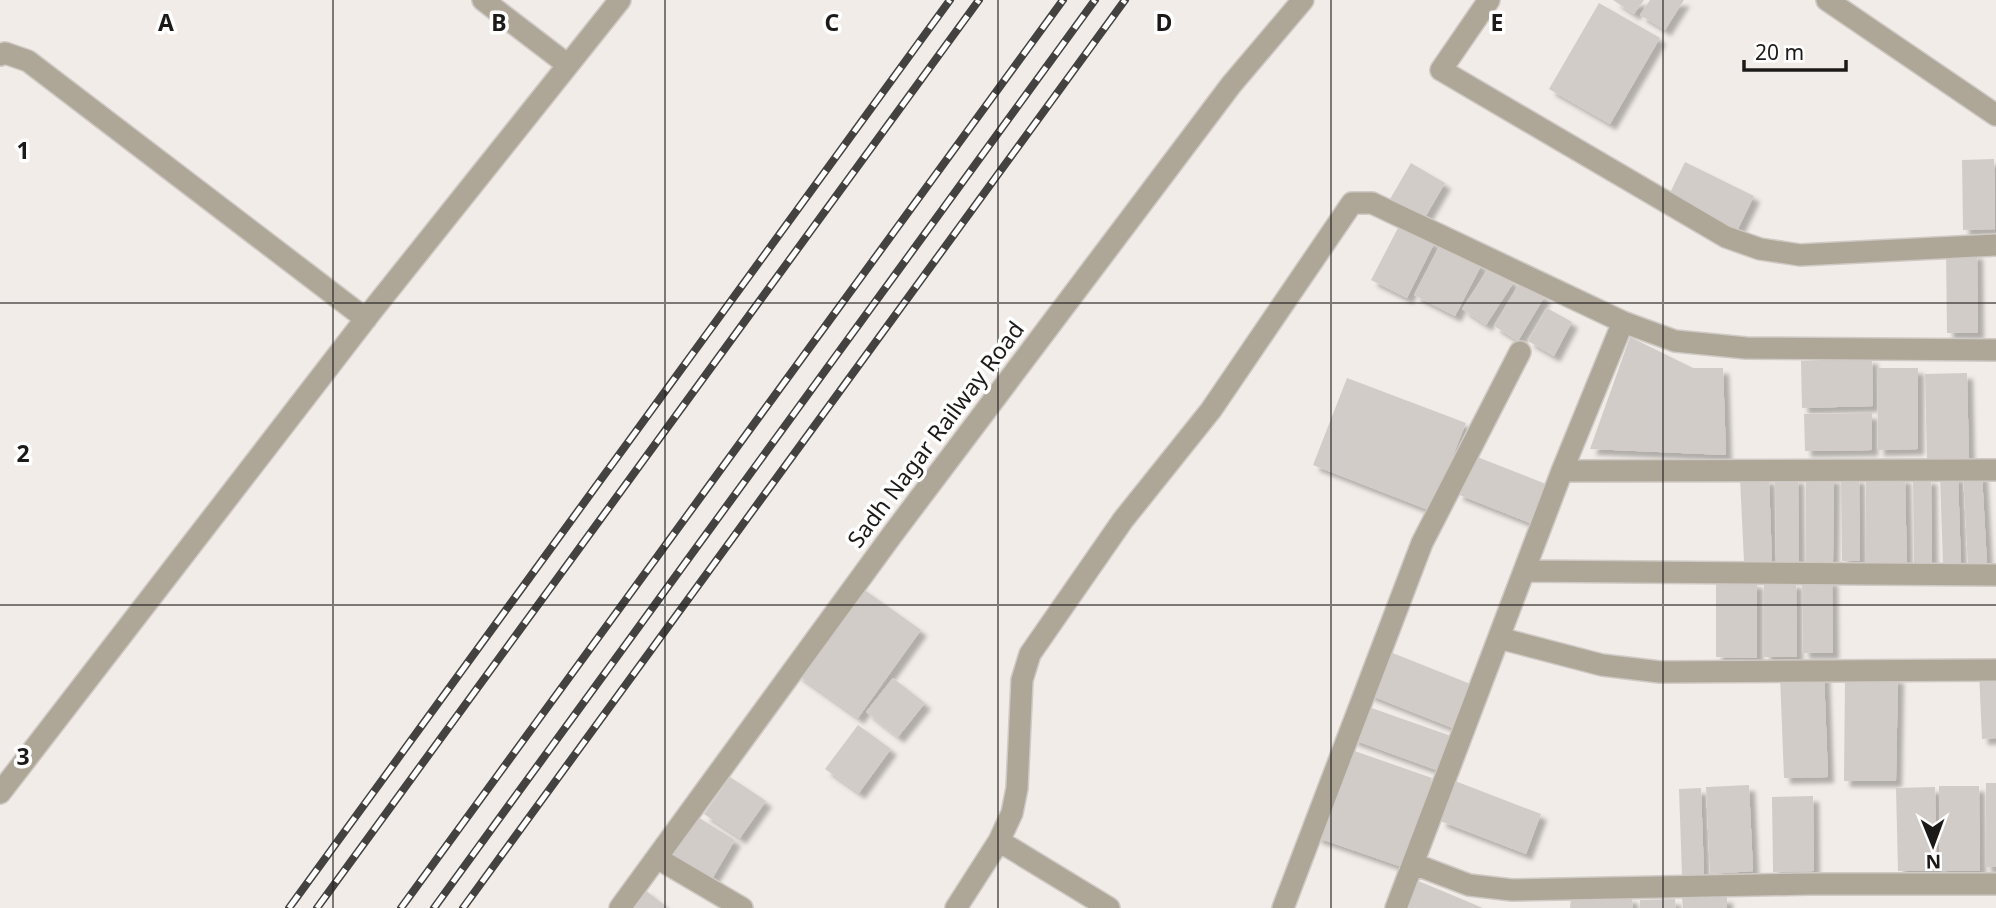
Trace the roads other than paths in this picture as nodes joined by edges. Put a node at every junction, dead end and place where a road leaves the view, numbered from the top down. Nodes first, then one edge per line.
1 (483, 0) edge
2 (620, 0) edge
3 (1303, 0) edge
4 (1489, 0) edge
5 (1828, 0) edge
6 (0, 55) edge
7 (568, 65) junction
8 (1996, 115) edge
9 (1996, 245) edge
10 (366, 319) junction
11 (1623, 322) junction
12 (1996, 350) edge
13 (1520, 352) dead end
14 (1996, 470) edge
15 (1562, 471) junction
16 (1524, 571) junction
17 (1996, 575) edge
18 (1499, 638) junction
19 (1996, 670) edge
20 (1, 789) edge
21 (999, 841) junction
22 (657, 858) junction
23 (1414, 864) junction
24 (1996, 884) edge
25 (620, 908) edge
26 (743, 908) edge
27 (956, 908) edge
28 (1109, 908) edge
29 (1283, 908) edge
30 (1396, 908) edge

1 - 7 street
2 - 7 street
3 - 22 street, Sadh Nagar Railway Road
4 - 9 street
5 - 8 street
6 - 10 street
7 - 10 street
10 - 20 street
11 - 12 street
11 - 15 street
11 - 21 street
13 - 29 street
14 - 15 street
15 - 16 street
16 - 17 street
16 - 18 street
18 - 19 street
18 - 23 street
21 - 27 street
21 - 28 street
22 - 25 street, Sadh Nagar Railway Road
22 - 26 street
23 - 24 street
23 - 30 street

